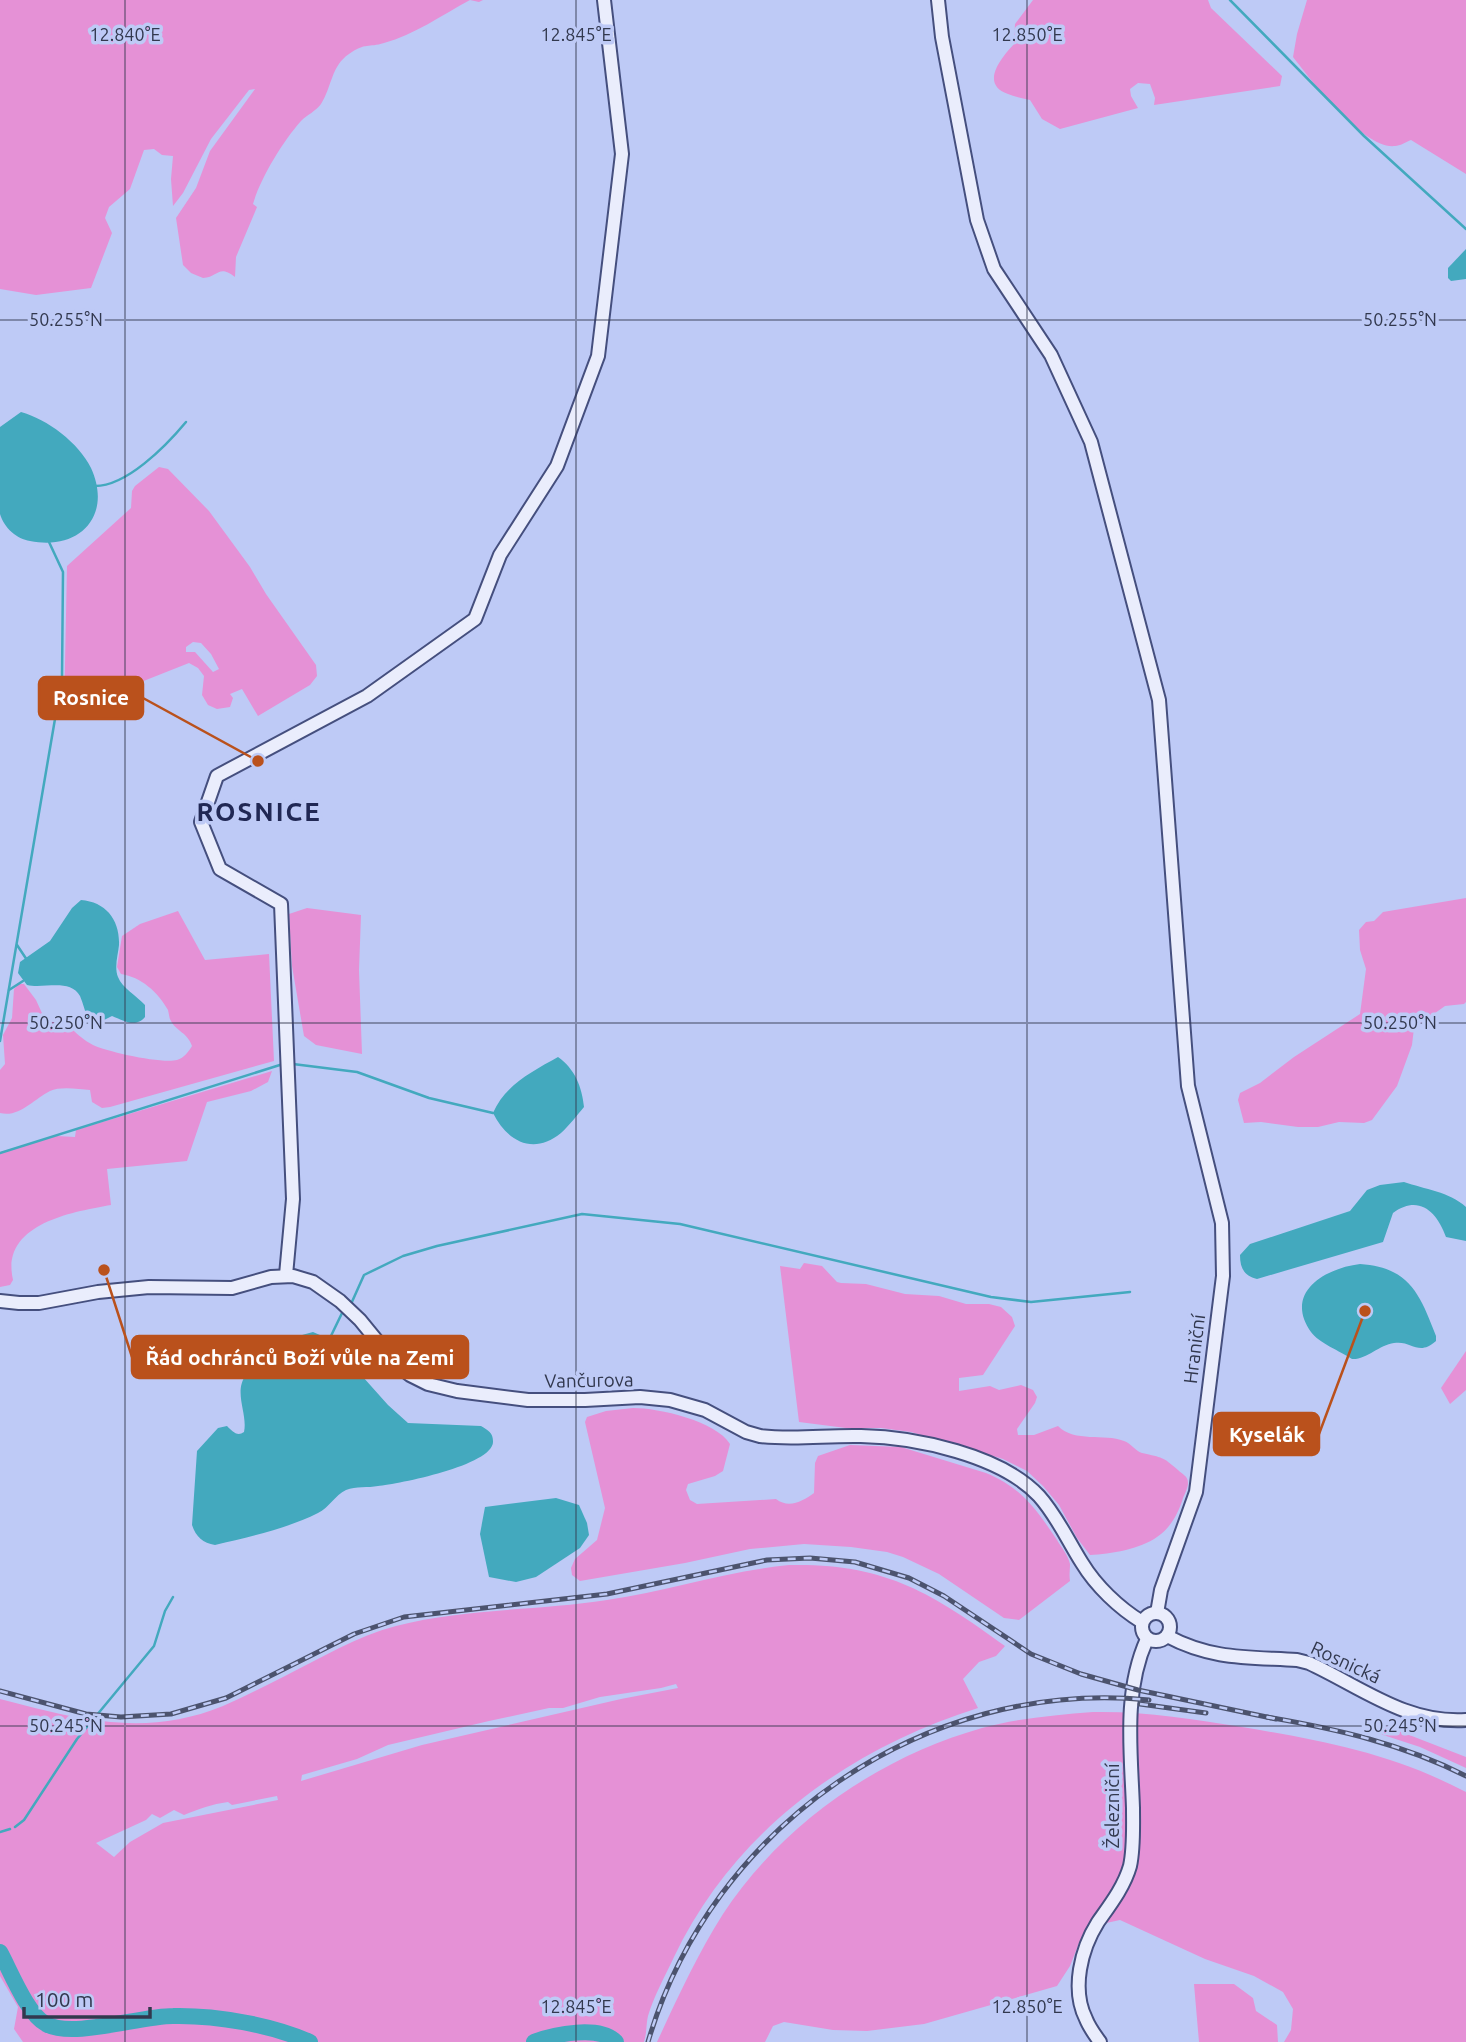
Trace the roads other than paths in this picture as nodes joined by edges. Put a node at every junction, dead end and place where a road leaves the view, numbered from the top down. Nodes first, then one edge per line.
1 (604, 0) edge
2 (938, 0) edge
3 (286, 1275) junction
4 (0, 1301) edge
5 (1157, 1613) junction
6 (1142, 1622) junction
7 (1167, 1636) junction
8 (1147, 1639) junction
9 (1466, 1720) edge
10 (1100, 2042) edge

1 - 3 street
2 - 5 street, Hraniční
3 - 4 street
3 - 6 street, Vančurova
5 - 6 street
5 - 7 street
6 - 8 street
7 - 8 street
7 - 9 street, Rosnická
8 - 10 street, Železniční

